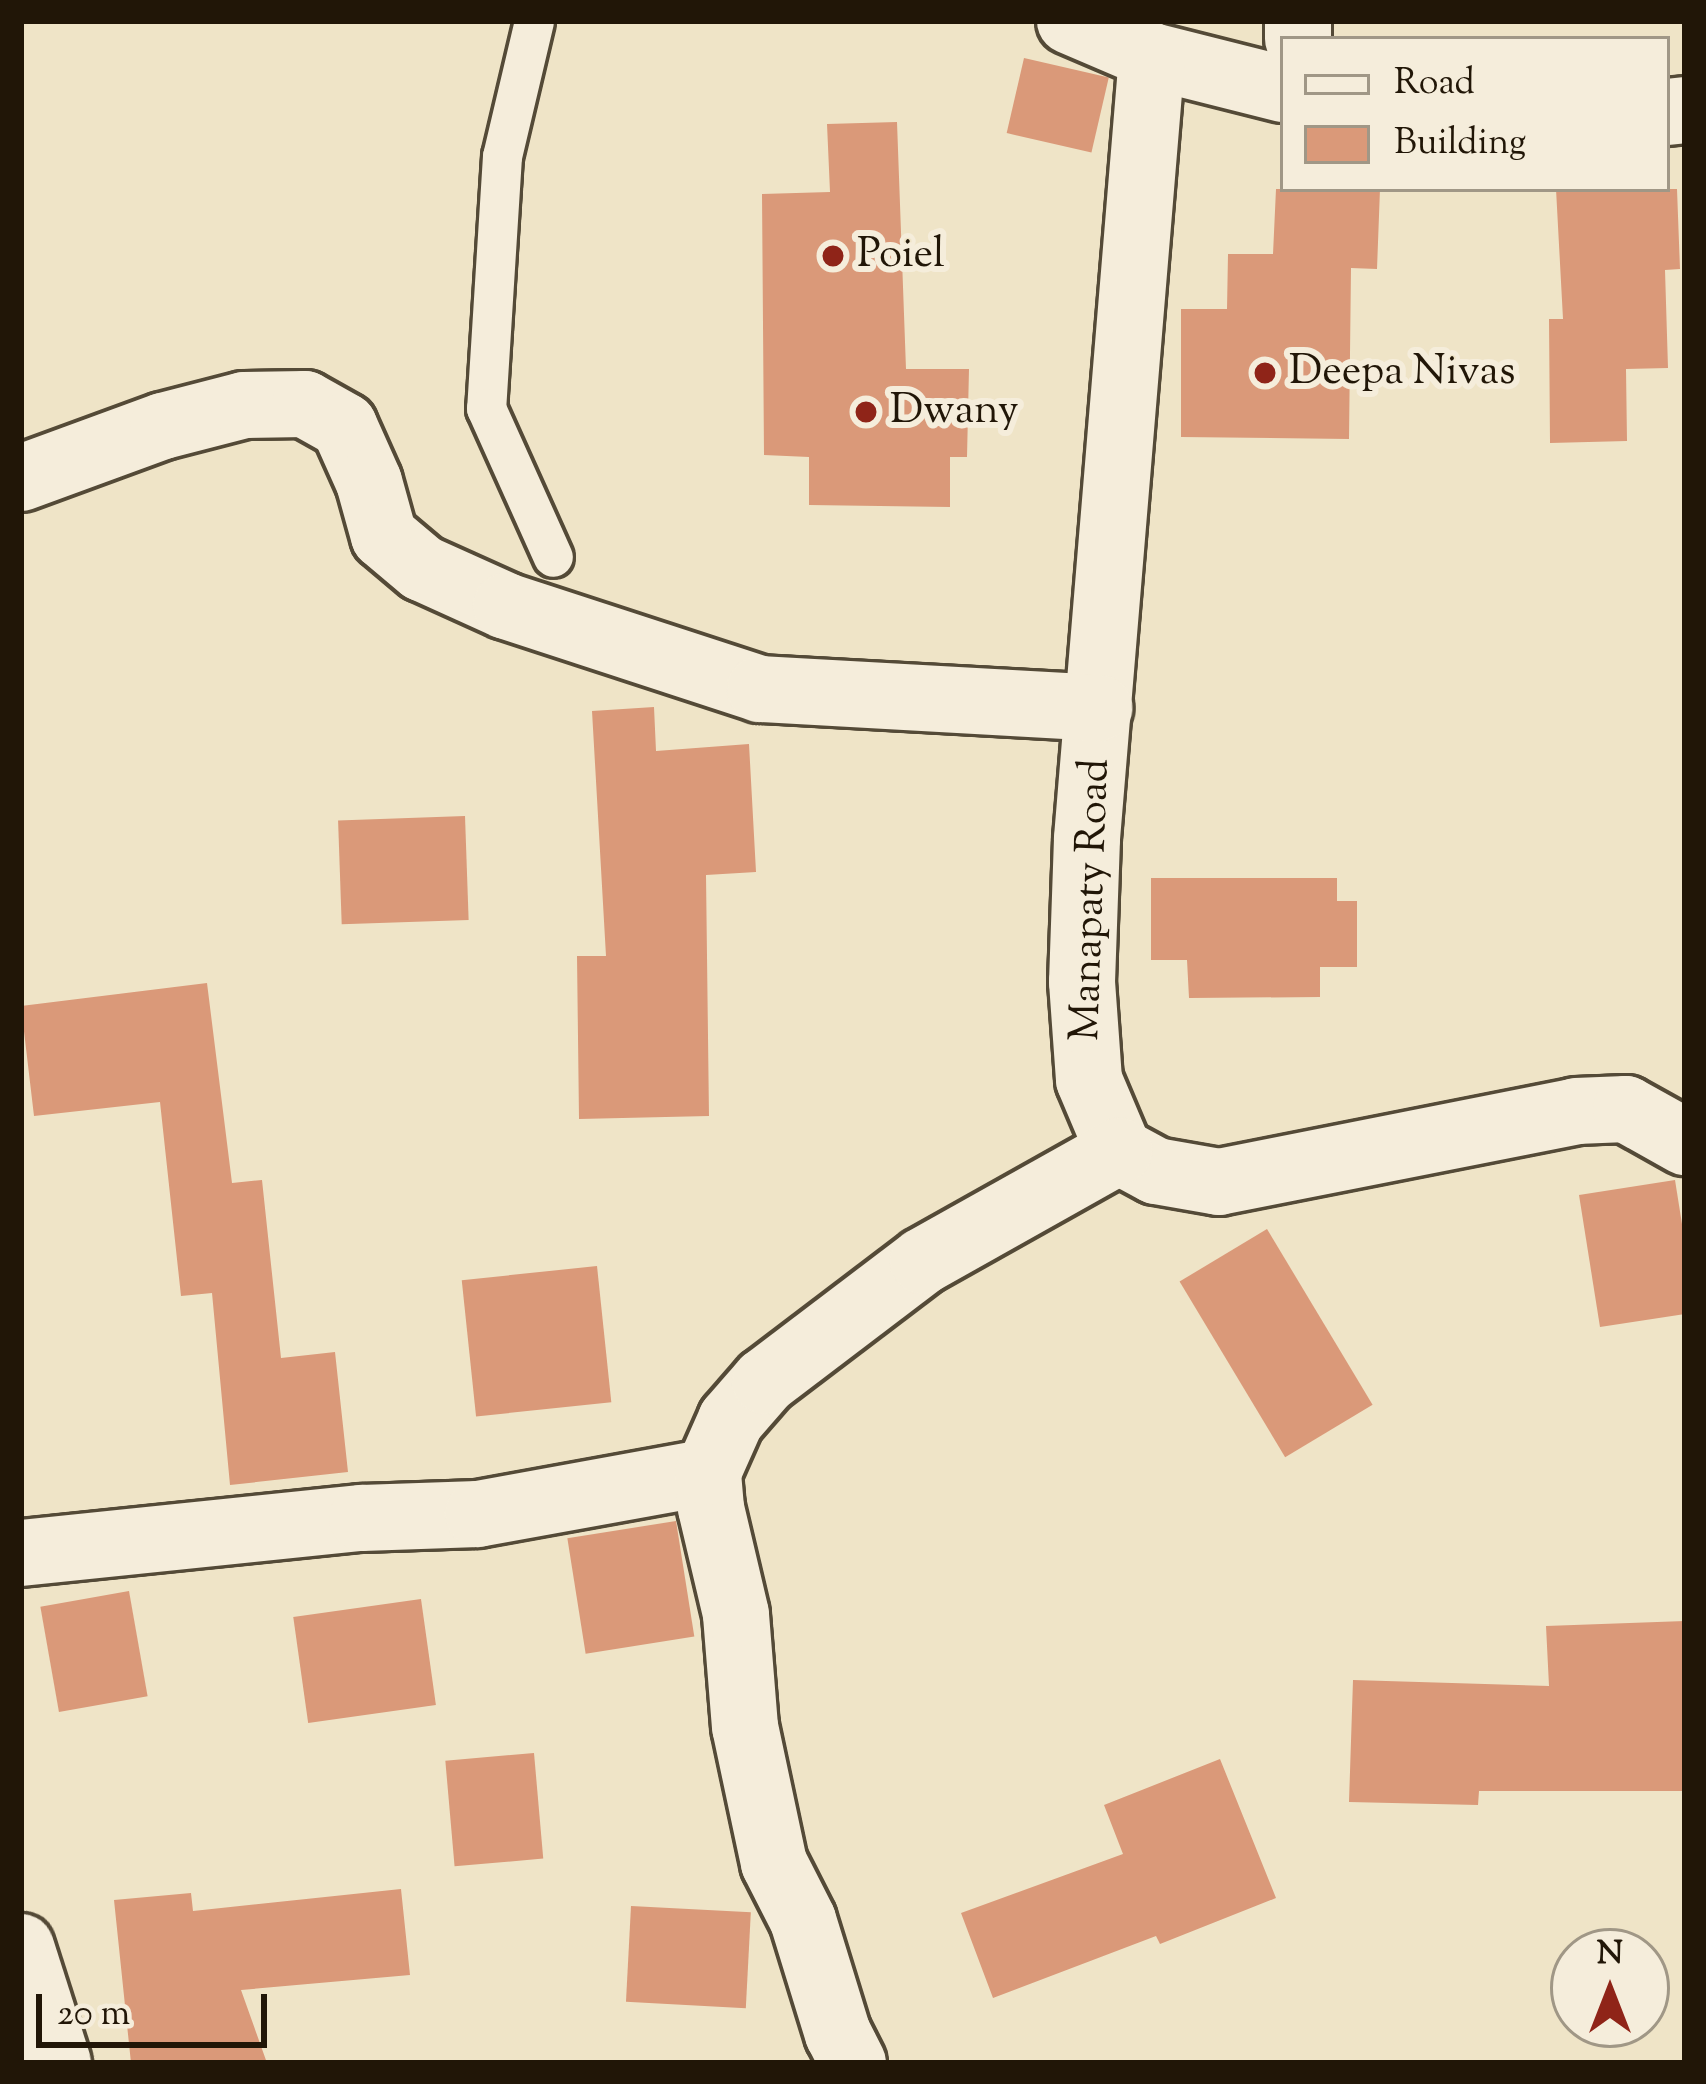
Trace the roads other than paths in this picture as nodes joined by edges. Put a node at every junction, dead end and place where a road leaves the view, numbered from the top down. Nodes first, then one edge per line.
1 (534, 21) edge
2 (1070, 21) edge
3 (1152, 56) junction
4 (1280, 88) edge
5 (21, 478) edge
6 (553, 557) dead end
7 (1099, 708) junction
8 (1685, 1142) edge
9 (1119, 1151) junction
10 (708, 1472) junction
11 (21, 1553) edge
12 (21, 1947) edge
13 (58, 2063) edge
14 (853, 2063) edge

1 - 6 lane
2 - 3 street
3 - 4 street
3 - 7 street, Manapaty Road
5 - 7 street
7 - 9 street, Manapaty Road
8 - 9 street
9 - 10 street
10 - 11 street
10 - 14 street
12 - 13 street

